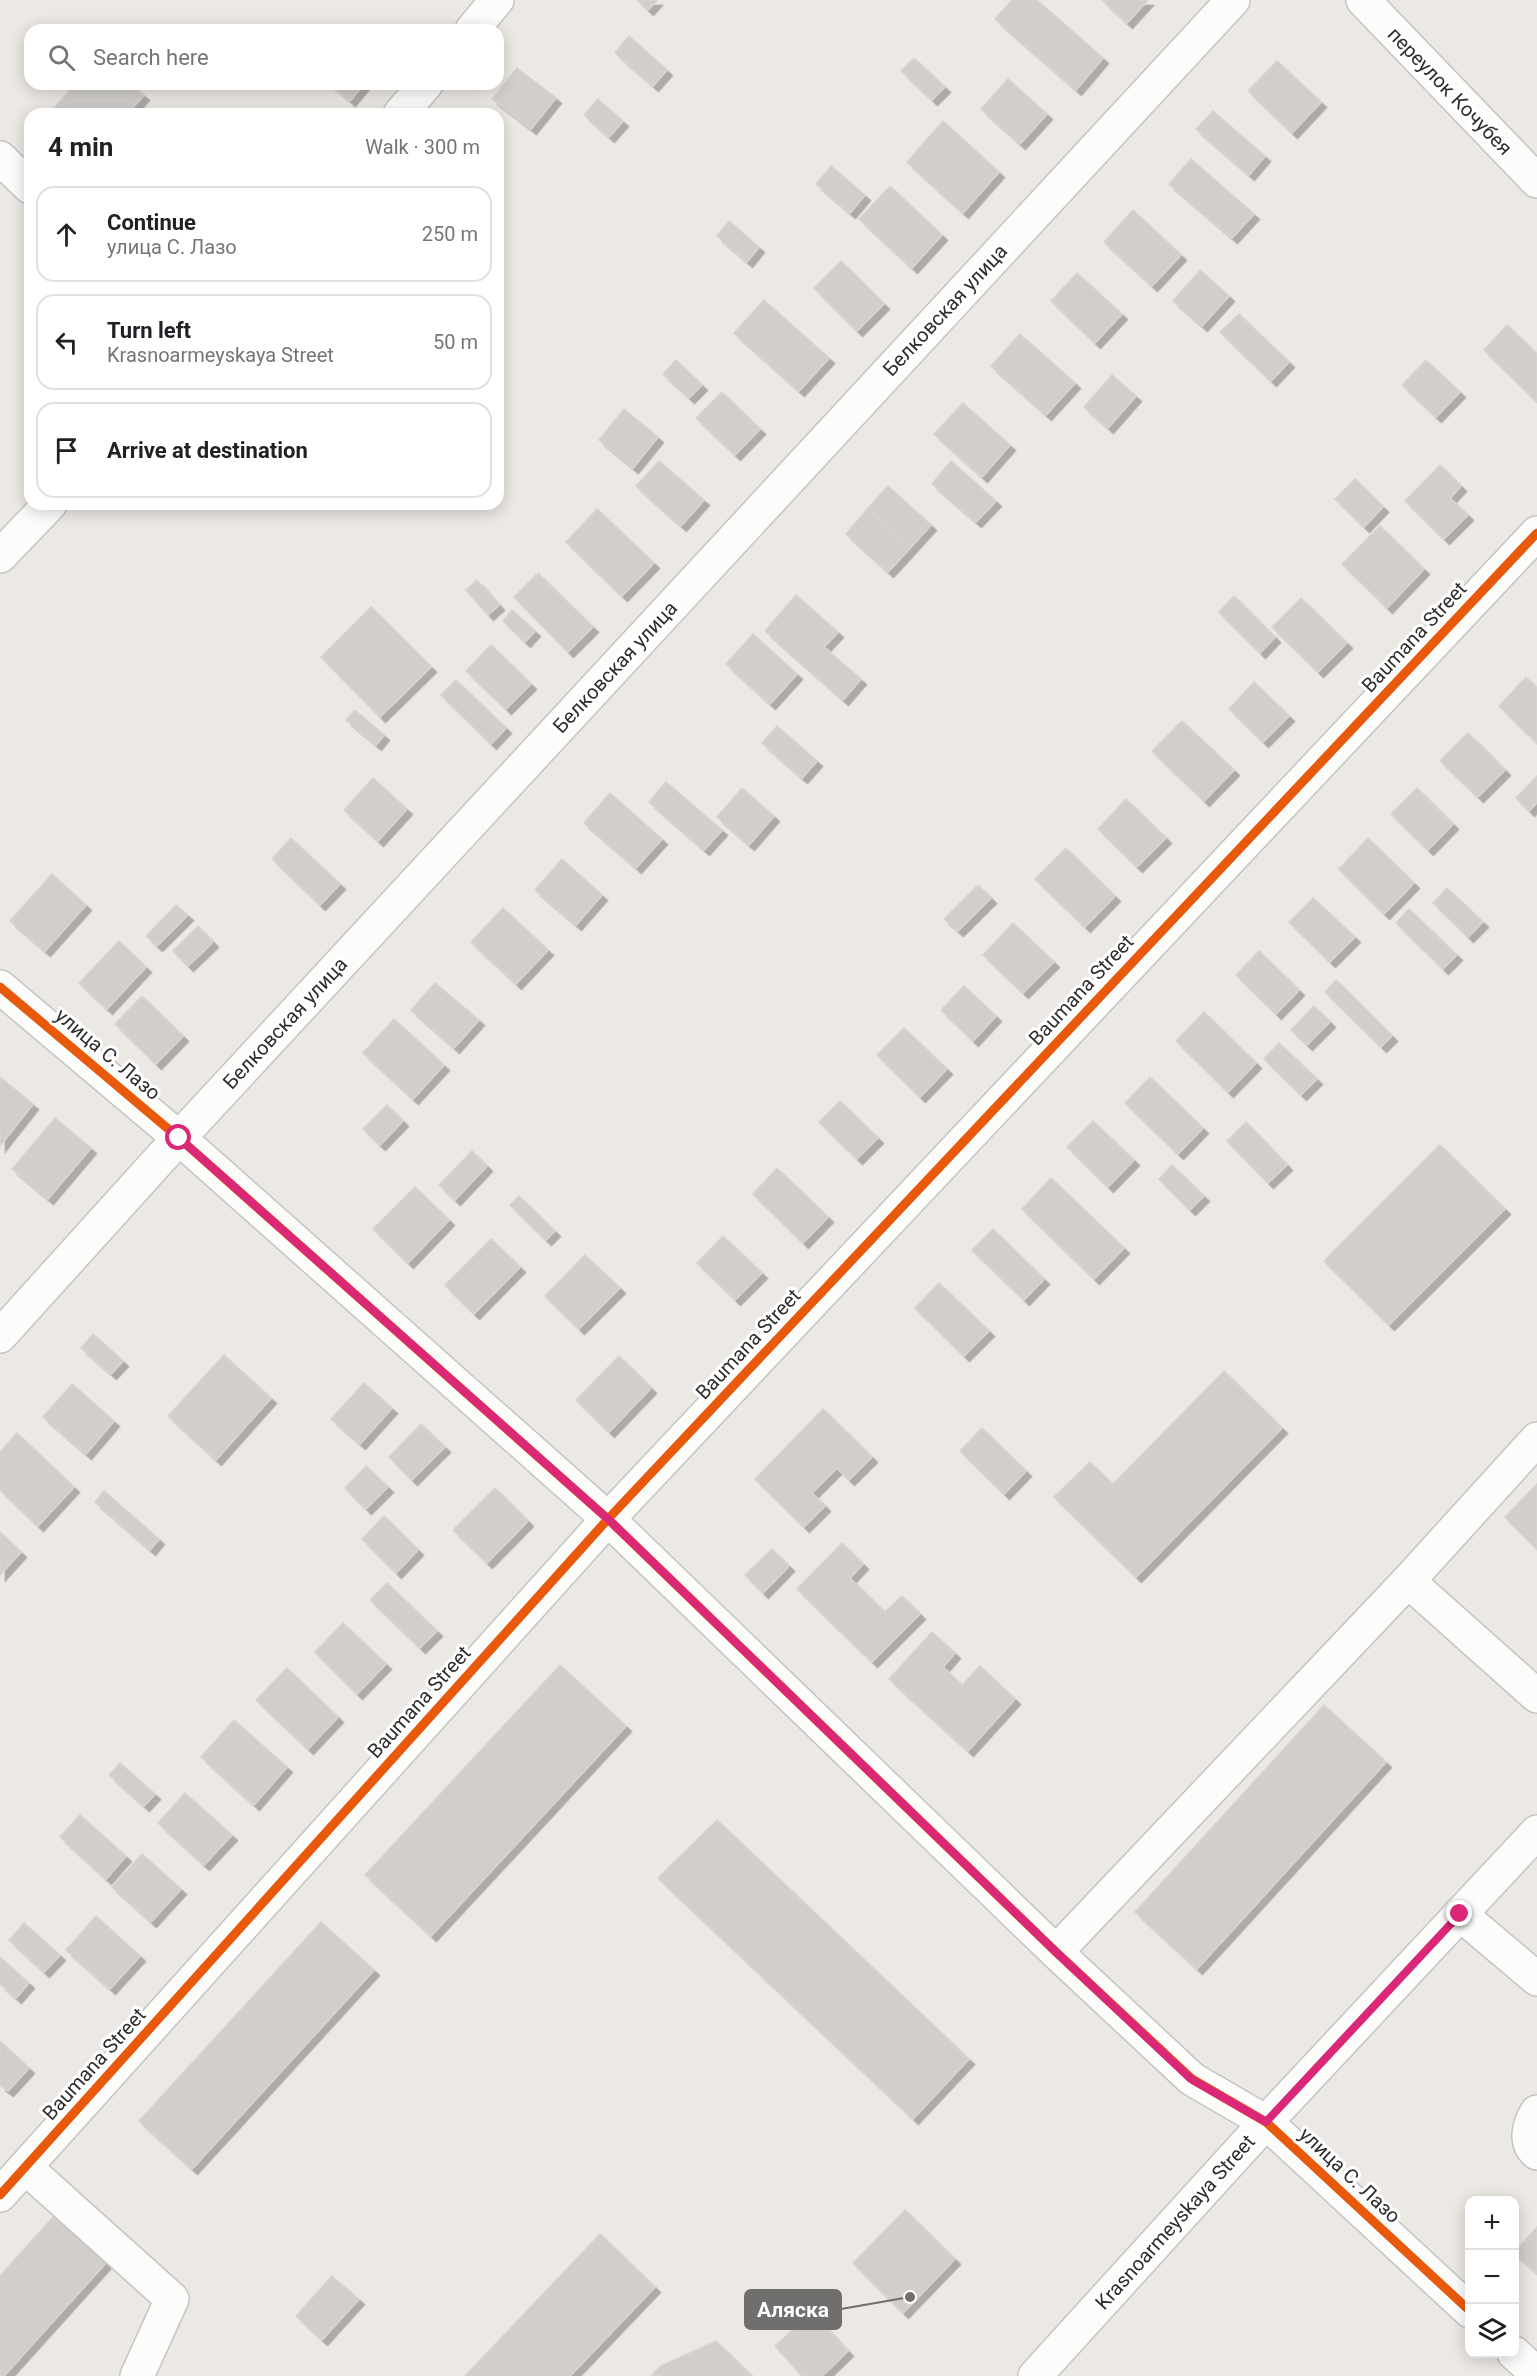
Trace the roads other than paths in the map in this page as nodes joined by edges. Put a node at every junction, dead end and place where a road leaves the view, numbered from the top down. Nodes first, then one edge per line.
1 (497, 0) edge
2 (1233, 0) edge
3 (1364, 0) edge
4 (477, 24) edge
5 (421, 90) edge
6 (405, 108) edge
7 (0, 158) edge
8 (24, 181) edge
9 (1537, 181) edge
10 (44, 510) edge
11 (1537, 532) edge
12 (0, 556) edge
13 (0, 987) edge
14 (179, 1138) junction
15 (0, 1336) edge
16 (1537, 1439) edge
17 (608, 1519) junction
18 (1408, 1581) junction
19 (1537, 1696) edge
20 (1537, 1832) edge
21 (1460, 1914) junction
22 (1056, 1952) junction
23 (1537, 1979) edge
24 (1537, 2112) edge
25 (1266, 2122) junction
26 (1537, 2153) edge
27 (25, 2167) junction
28 (0, 2195) edge
29 (1465, 2306) edge
30 (1519, 2357) edge
31 (1537, 2374) edge
32 (137, 2376) edge
33 (1035, 2376) edge

1 - 4 street
2 - 14 street, Белковская улица
3 - 9 street, переулок Кочубея
5 - 6 street
7 - 8 street
10 - 12 street
11 - 17 street, Baumana Street
13 - 14 street, улица С. Лазо
14 - 15 street, Белковская улица
14 - 17 street, улица С. Лазо
16 - 18 street
17 - 22 street, улица С. Лазо
17 - 27 street, Baumana Street
18 - 19 street
18 - 22 street
20 - 21 street, Krasnoarmeyskaya Street
21 - 23 street
21 - 25 street, Krasnoarmeyskaya Street
22 - 25 street, улица С. Лазо
24 - 26 street
25 - 29 street, улица С. Лазо
25 - 33 street, Krasnoarmeyskaya Street
27 - 28 street, Baumana Street
27 - 32 street
30 - 31 street

